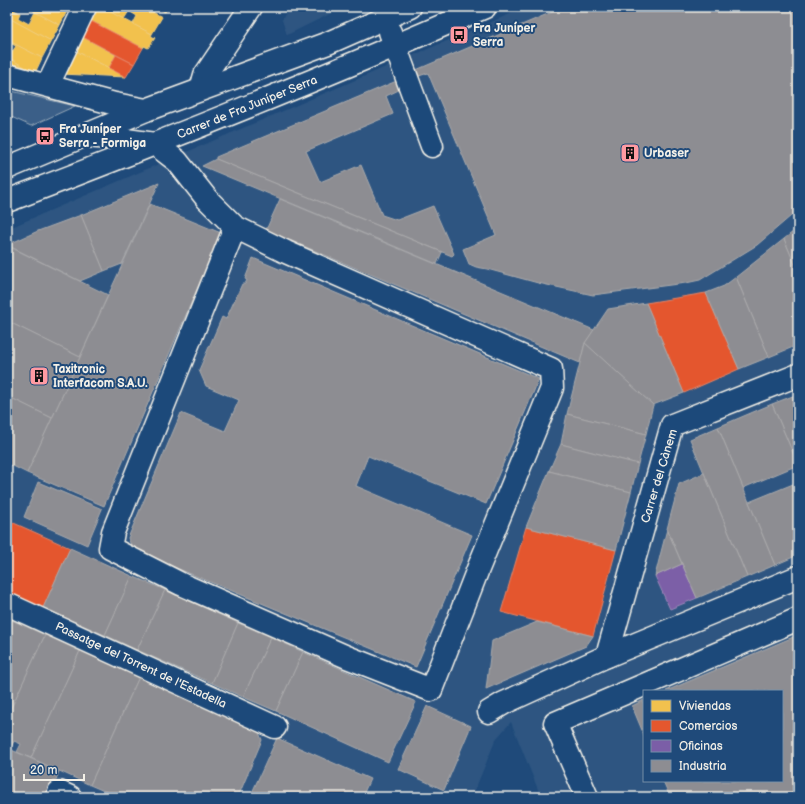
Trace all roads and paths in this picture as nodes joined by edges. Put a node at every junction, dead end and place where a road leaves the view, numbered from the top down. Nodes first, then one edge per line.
1 (85, 7) edge
2 (251, 7) edge
3 (410, 7) edge
4 (485, 7) edge
5 (385, 18) junction
6 (395, 46) junction
7 (243, 74) junction
8 (7, 76) edge
9 (48, 85) junction
10 (201, 89) junction
11 (146, 110) junction
12 (84, 136) junction
13 (163, 141) junction
14 (432, 146) dead end
15 (7, 168) edge
16 (7, 201) edge
17 (235, 228) junction
18 (798, 375) edge
19 (798, 577) edge
20 (7, 604) edge
21 (798, 620) edge
22 (607, 656) junction
23 (489, 712) dead end
24 (275, 727) dead end
25 (587, 797) edge

1 - 9 street
2 - 10 street
3 - 5 street
4 - 6 street, Carrer de Fra Juníper Serra
5 - 6 street
5 - 7 street
6 - 13 street, Carrer de Fra Juníper Serra
6 - 14 street
7 - 10 street
7 - 13 street
8 - 9 street
9 - 11 street
10 - 11 street
11 - 12 street
12 - 13 street
12 - 15 street
13 - 16 street, Carrer de Fra Juníper Serra
13 - 17 street
17 - 17 street
18 - 22 street, Carrer del Cànem
19 - 22 street
20 - 24 street, Passatge del Torrent de l'Estadella
21 - 25 street
22 - 23 street

